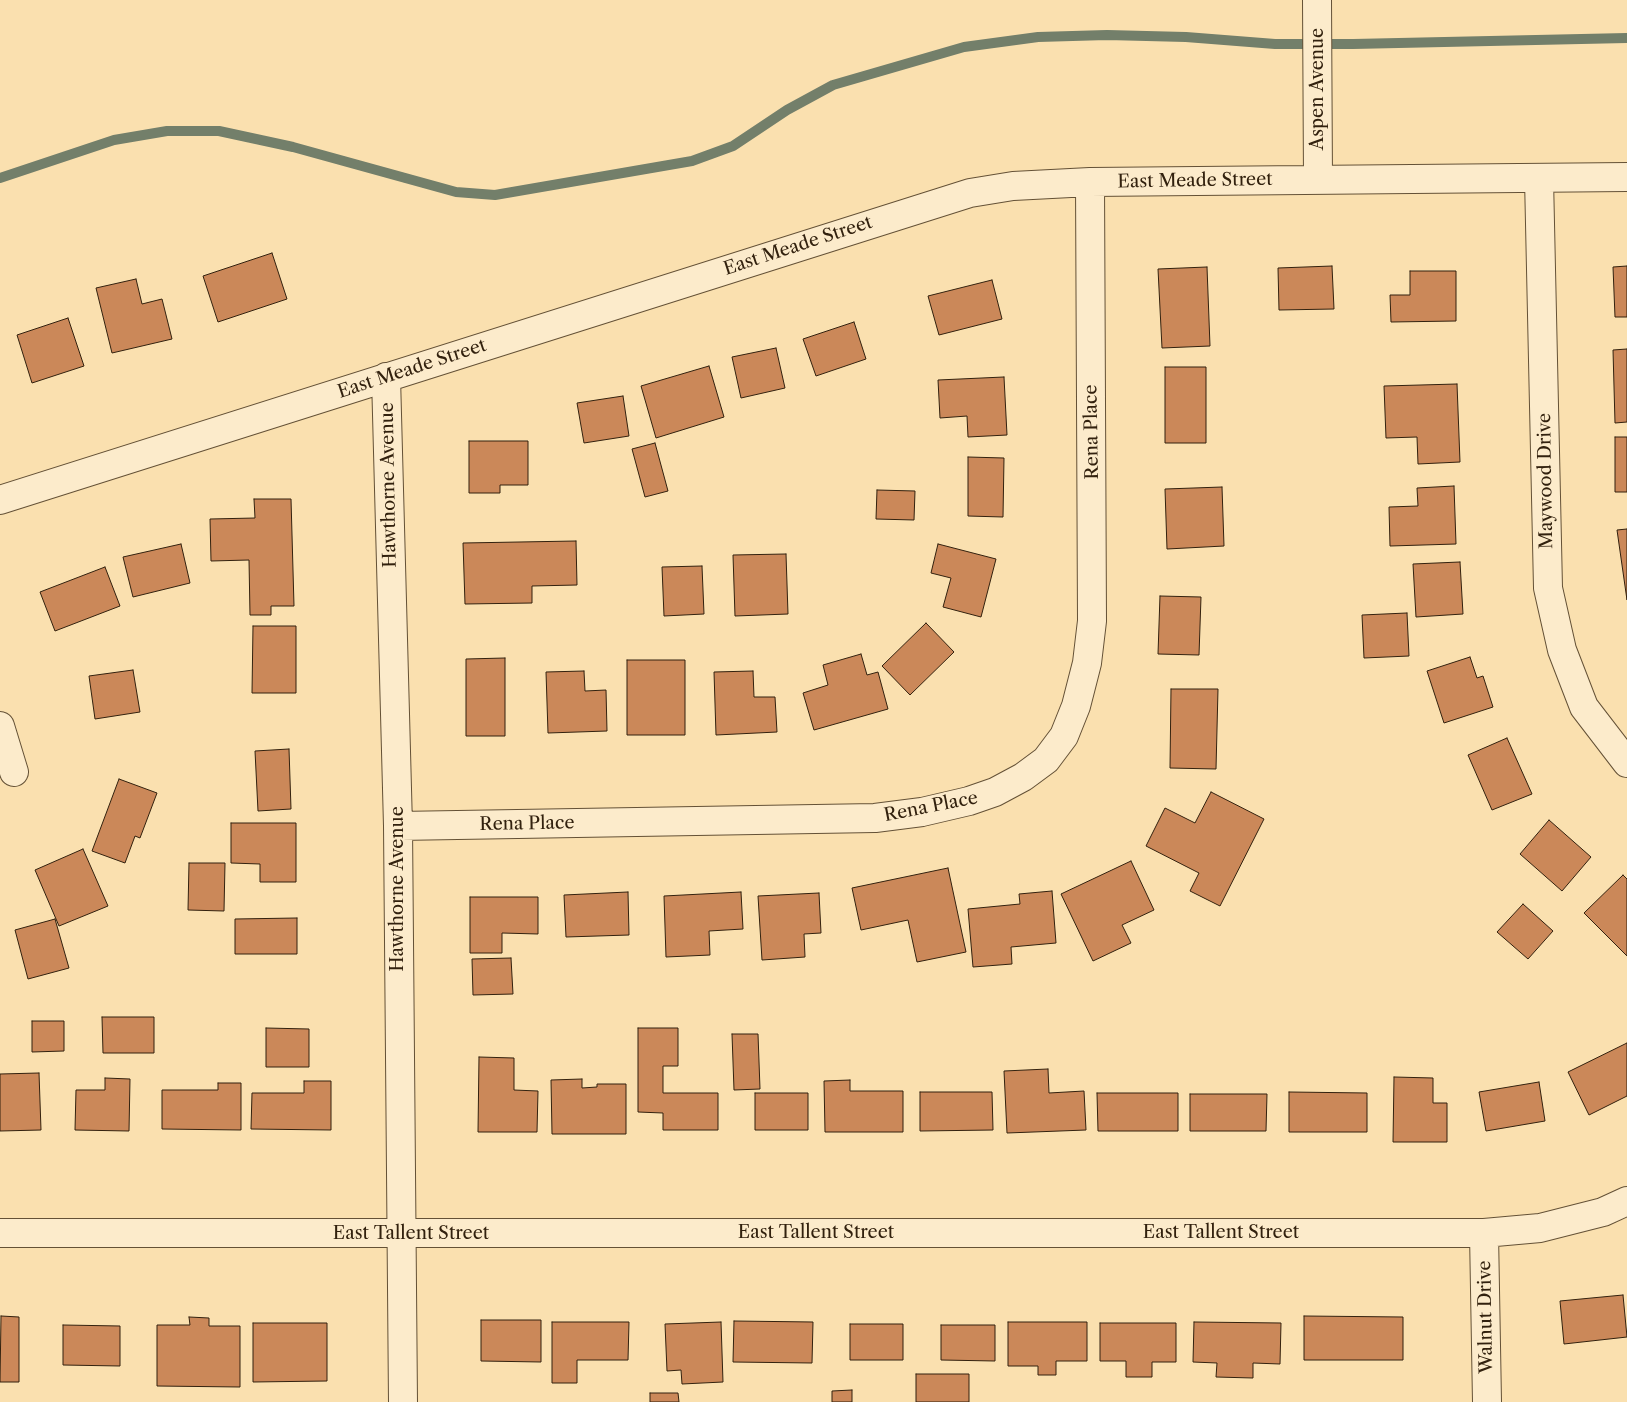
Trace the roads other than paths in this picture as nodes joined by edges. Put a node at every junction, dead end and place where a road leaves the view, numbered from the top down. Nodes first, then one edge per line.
1 (1317, 0) edge
2 (1627, 177) edge
3 (1539, 178) junction
4 (1318, 179) junction
5 (1090, 182) junction
6 (386, 377) junction
7 (0, 500) edge
8 (0, 726) edge
9 (1627, 764) edge
10 (14, 772) dead end
11 (398, 826) junction
12 (1627, 1201) edge
13 (0, 1233) edge
14 (1484, 1233) junction
15 (400, 1234) junction
16 (403, 1402) edge
17 (1487, 1402) edge

1 - 4 street, Aspen Avenue
2 - 3 street, East Meade Street
3 - 4 street, East Meade Street
3 - 9 street, Maywood Drive
4 - 5 street, East Meade Street
5 - 6 street, East Meade Street
5 - 11 street, Rena Place
6 - 7 street, East Meade Street
6 - 11 street, Hawthorne Avenue
8 - 10 street
11 - 15 street, Hawthorne Avenue
12 - 14 street, East Tallent Street
13 - 15 street, East Tallent Street
14 - 15 street, East Tallent Street
14 - 17 street, Walnut Drive
15 - 16 street, Hawthorne Avenue

